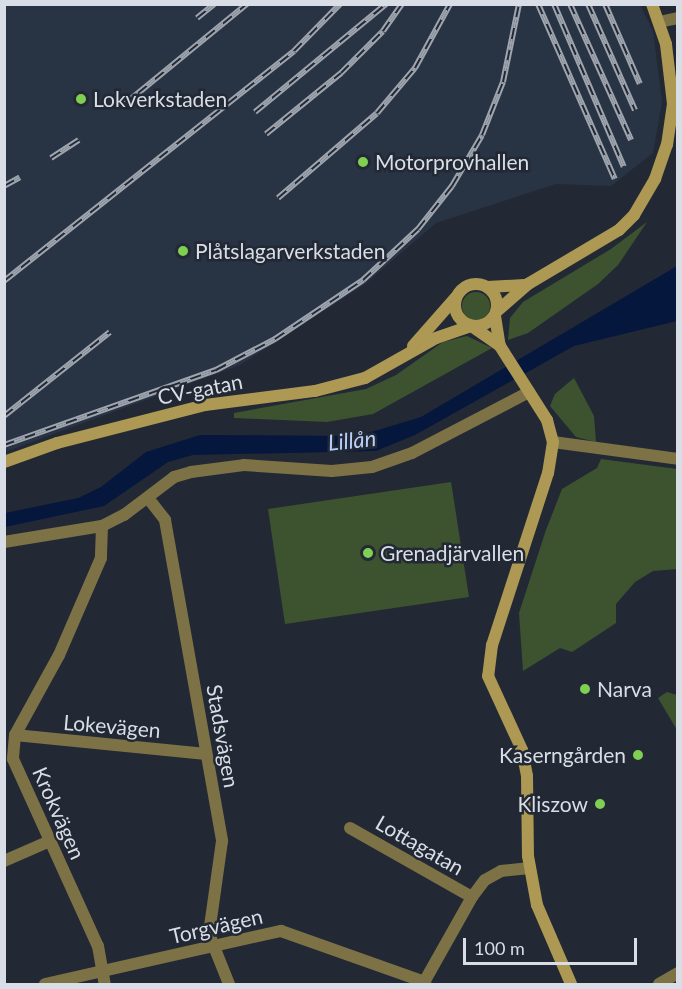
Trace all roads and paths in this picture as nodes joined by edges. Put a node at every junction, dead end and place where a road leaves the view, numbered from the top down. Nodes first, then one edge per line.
1 (652, 4) edge
2 (678, 18) edge
3 (659, 22) junction
4 (528, 284) junction
5 (487, 287) junction
6 (456, 297) junction
7 (496, 314) junction
8 (472, 326) junction
9 (500, 345) junction
10 (402, 358) junction
11 (529, 392) junction
12 (553, 442) junction
13 (678, 459) edge
14 (4, 462) edge
15 (148, 498) junction
16 (102, 526) junction
17 (4, 542) edge
18 (15, 735) junction
19 (206, 754) junction
20 (350, 828) dead end
21 (50, 841) junction
22 (4, 861) edge
23 (530, 868) junction
24 (472, 897) junction
25 (214, 946) junction
26 (102, 972) junction
27 (678, 973) edge
28 (424, 983) edge
29 (45, 984) edge
30 (105, 984) edge
31 (229, 984) edge
32 (571, 984) edge
33 (659, 984) edge

1 - 3 street
2 - 3 street
3 - 4 street
4 - 5 street
4 - 7 street
5 - 6 street
5 - 7 street
6 - 8 street
6 - 10 street, CV-gatan
7 - 8 street
7 - 9 street
8 - 9 street
8 - 10 street, CV-gatan
9 - 11 street
10 - 14 street, CV-gatan
11 - 12 street
11 - 15 street
12 - 13 street
12 - 23 street
15 - 16 street
15 - 19 street, Stadsvägen
16 - 17 street
16 - 18 street, Krokvägen
18 - 19 street, Lokevägen
18 - 21 street, Krokvägen
19 - 25 street, Stadsvägen
20 - 24 street, Lottagatan
21 - 22 street
21 - 26 street, Krokvägen
23 - 24 street
23 - 32 street
24 - 28 street
25 - 26 street, Torgvägen
25 - 28 street, Torgvägen
25 - 31 street, Stadsvägen
26 - 29 street, Torgvägen
26 - 30 street, Krokvägen
27 - 33 street

